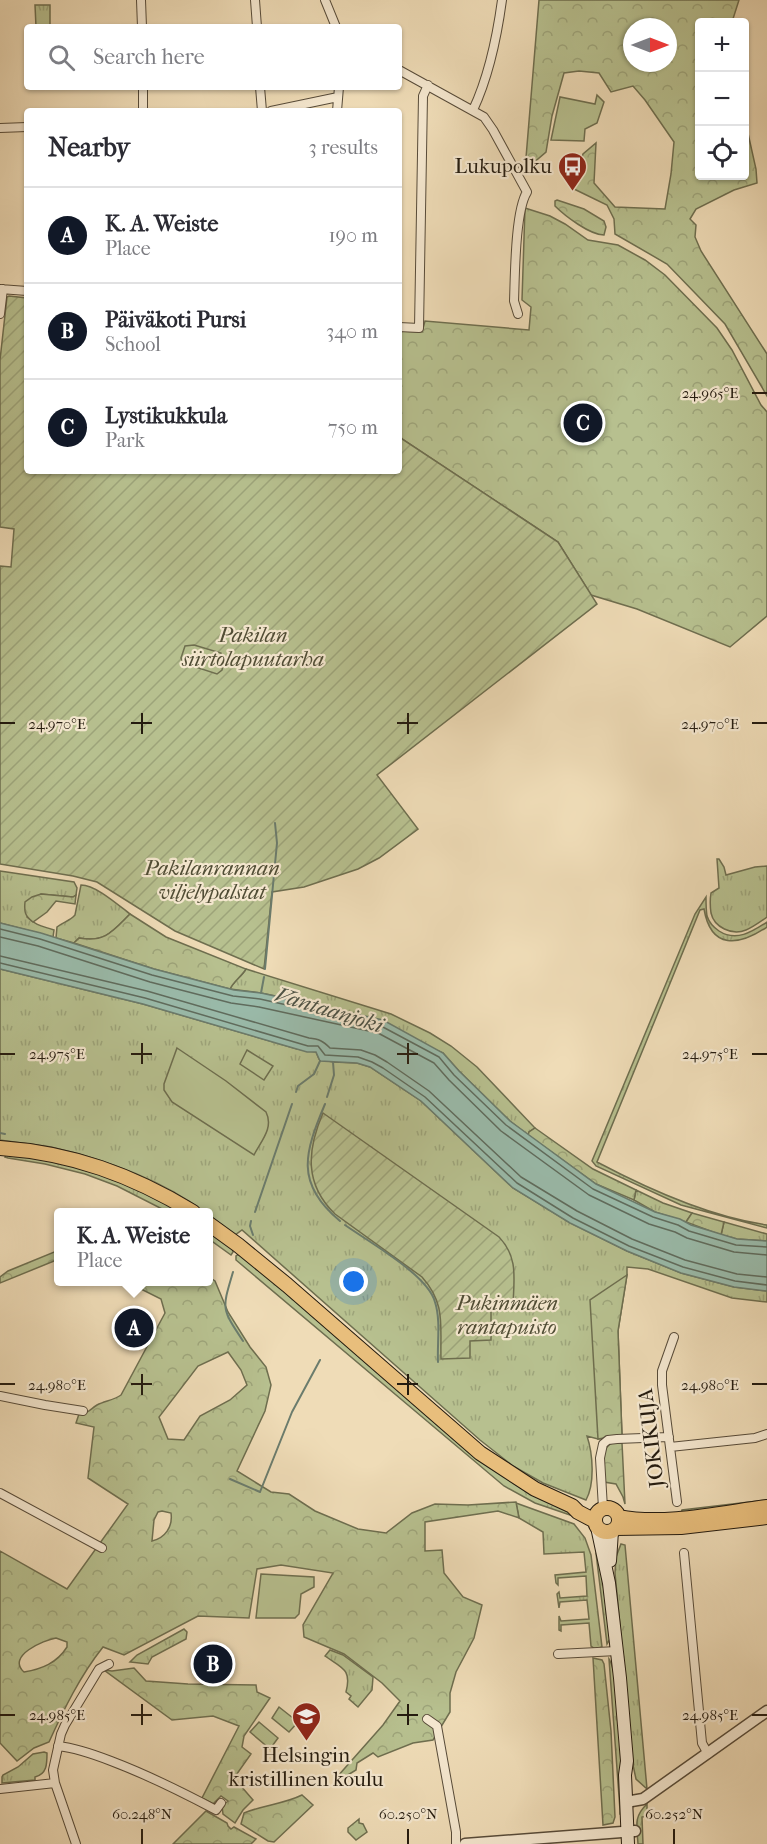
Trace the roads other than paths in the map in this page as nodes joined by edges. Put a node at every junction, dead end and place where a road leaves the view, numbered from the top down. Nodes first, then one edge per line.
1 (141, 0) edge
2 (255, 0) edge
3 (325, 0) edge
4 (502, 0) edge
5 (142, 24) edge
6 (257, 24) edge
7 (335, 24) edge
8 (402, 72) edge
9 (428, 85) junction
10 (143, 90) edge
11 (260, 90) edge
12 (338, 92) edge
13 (143, 108) edge
14 (262, 108) edge
15 (282, 108) edge
16 (337, 108) edge
17 (473, 110) junction
18 (24, 127) edge
19 (0, 128) edge
20 (1, 289) edge
21 (24, 291) edge
22 (0, 314) edge
23 (518, 314) dead end
24 (402, 327) edge
25 (0, 1148) edge
26 (186, 1208) edge
27 (213, 1227) edge
28 (674, 1337) dead end
29 (0, 1396) edge
30 (83, 1411) dead end
31 (767, 1434) edge
32 (669, 1442) junction
33 (0, 1493) edge
34 (677, 1502) dead end
35 (767, 1507) edge
36 (598, 1517) junction
37 (767, 1517) edge
38 (616, 1525) junction
39 (102, 1548) dead end
40 (684, 1553) dead end
41 (609, 1583) junction
42 (617, 1651) junction
43 (558, 1654) dead end
44 (109, 1664) dead end
45 (767, 1711) edge
46 (427, 1719) dead end
47 (58, 1746) junction
48 (708, 1754) junction
49 (55, 1783) junction
50 (0, 1789) edge
51 (629, 1801) junction
52 (220, 1809) dead end
53 (632, 1838) edge
54 (76, 1844) edge
55 (456, 1844) edge
56 (465, 1844) edge

1 - 5 street
2 - 6 street
3 - 7 street
4 - 17 street
8 - 9 street
9 - 17 street
9 - 24 street
10 - 13 street
11 - 14 street
12 - 15 street
12 - 16 street
17 - 23 street
18 - 19 street
20 - 21 street
20 - 22 street
25 - 26 main road
27 - 36 main road
28 - 32 street, JOKIKUJA
29 - 30 street
31 - 32 street
32 - 34 street, JOKIKUJA
32 - 36 street
33 - 39 street
35 - 38 main road
36 - 38 main road
36 - 38 main road
36 - 41 main road
37 - 38 main road
38 - 41 main road
40 - 48 street
41 - 42 main road
42 - 43 street
42 - 51 main road
44 - 47 street
45 - 48 street
46 - 55 street
47 - 49 street
47 - 52 street
48 - 51 street
49 - 50 street
49 - 54 street
51 - 53 main road
53 - 56 street

